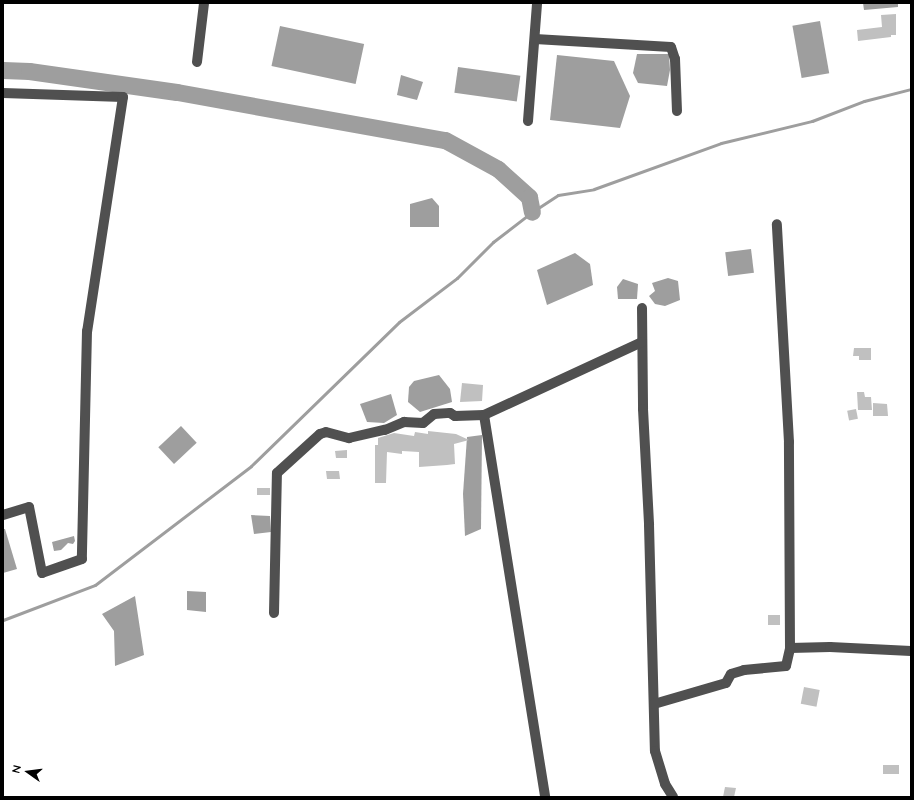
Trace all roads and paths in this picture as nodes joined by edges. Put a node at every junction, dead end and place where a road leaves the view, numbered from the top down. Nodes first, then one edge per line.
1 (204, 3) edge
2 (537, 3) edge
3 (535, 39) junction
4 (197, 62) dead end
5 (3, 93) edge
6 (677, 111) dead end
7 (528, 121) dead end
8 (777, 224) dead end
9 (642, 308) dead end
10 (642, 342) junction
11 (484, 415) junction
12 (3, 515) edge
13 (274, 613) dead end
14 (790, 648) junction
15 (911, 651) edge
16 (654, 704) junction
17 (545, 797) edge
18 (673, 797) edge

1 - 4 street
2 - 3 street
3 - 6 street
3 - 7 street
5 - 12 street
8 - 14 street
9 - 10 street
10 - 11 street
10 - 16 street
11 - 13 street
11 - 17 street
14 - 15 street
14 - 16 street
16 - 18 street

